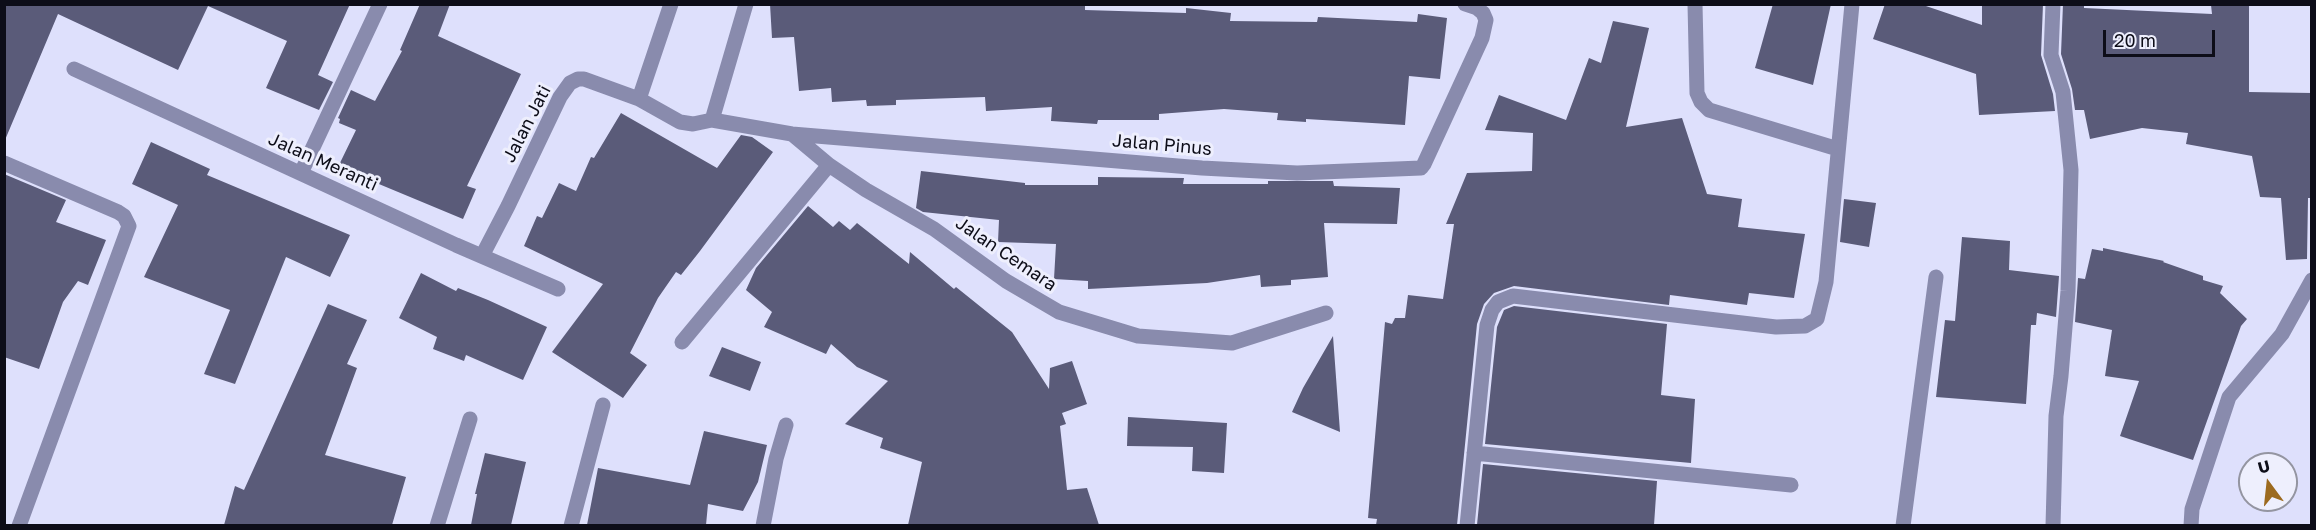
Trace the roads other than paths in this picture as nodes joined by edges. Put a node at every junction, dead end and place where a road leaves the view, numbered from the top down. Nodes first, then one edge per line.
1 (380, 4) edge
2 (671, 4) edge
3 (746, 4) edge
4 (1465, 4) edge
5 (1695, 4) edge
6 (1852, 4) edge
7 (2053, 4) edge
8 (74, 69) dead end
9 (639, 99) junction
10 (712, 120) junction
11 (792, 134) junction
12 (1838, 149) junction
13 (4, 163) edge
14 (829, 165) junction
15 (301, 173) junction
16 (482, 256) junction
17 (1936, 277) dead end
18 (2312, 280) edge
19 (558, 289) dead end
20 (1326, 313) dead end
21 (682, 342) dead end
22 (603, 405) dead end
23 (470, 419) dead end
24 (786, 425) dead end
25 (1474, 453) junction
26 (1791, 485) dead end
27 (19, 525) edge
28 (437, 525) edge
29 (571, 525) edge
30 (763, 525) edge
31 (1467, 525) edge
32 (1903, 525) edge
33 (2053, 525) edge
34 (2191, 525) edge

1 - 15 street
2 - 9 street
3 - 10 street
4 - 11 street, Jalan Pinus
5 - 12 street
6 - 12 street
7 - 33 street
8 - 15 street, Jalan Meranti
9 - 10 street, Jalan Jati
9 - 16 street, Jalan Jati
10 - 11 street, Jalan Pinus
11 - 14 street, Jalan Cemara
12 - 25 street
13 - 27 street
14 - 20 street, Jalan Cemara
14 - 21 street
15 - 16 street, Jalan Meranti
16 - 19 street, Jalan Meranti
17 - 32 street
18 - 34 street
22 - 29 street
23 - 28 street
24 - 30 street
25 - 26 street
25 - 31 street

